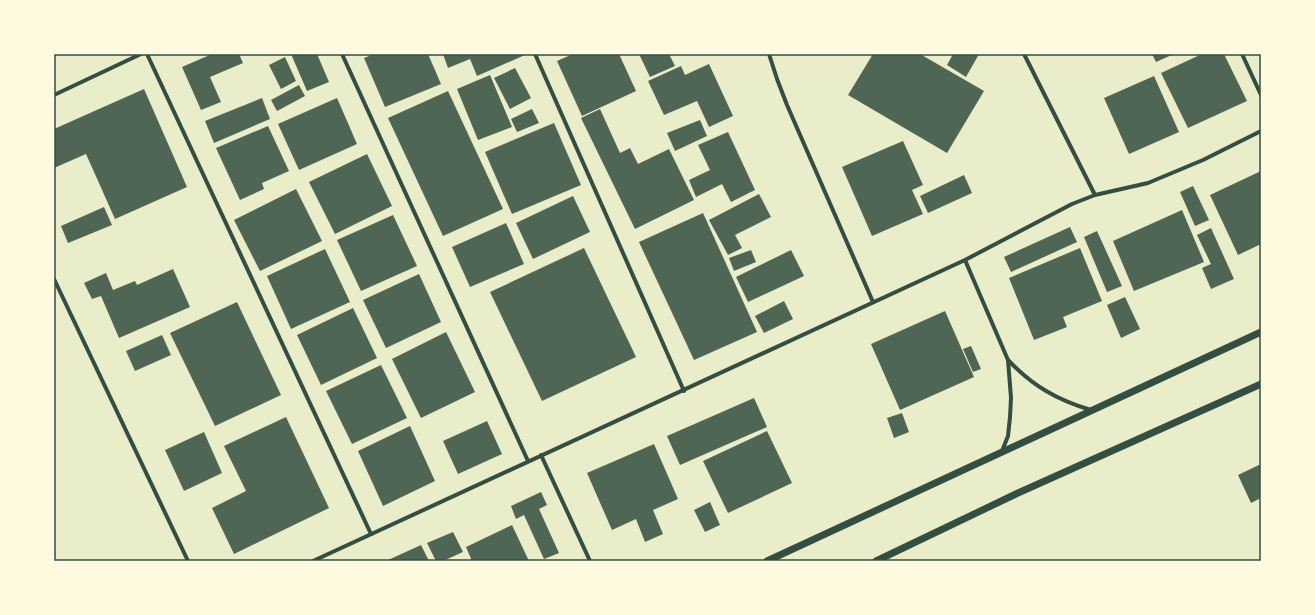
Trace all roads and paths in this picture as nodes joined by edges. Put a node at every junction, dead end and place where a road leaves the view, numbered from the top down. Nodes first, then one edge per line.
1 (141, 54) edge
2 (147, 54) edge
3 (342, 54) edge
4 (535, 54) edge
5 (769, 54) edge
6 (1024, 54) edge
7 (1242, 54) edge
8 (54, 95) edge
9 (1261, 95) edge
10 (1261, 131) edge
11 (1095, 195) junction
12 (965, 260) junction
13 (54, 279) edge
14 (873, 302) junction
15 (1261, 332) edge
16 (1008, 360) junction
17 (1261, 384) edge
18 (684, 391) junction
19 (1091, 410) junction
20 (1001, 453) junction
21 (541, 455) junction
22 (528, 461) junction
23 (371, 534) junction
24 (188, 561) edge
25 (314, 561) edge
26 (590, 561) edge
27 (767, 561) edge
28 (876, 561) edge

1 - 8 street
2 - 23 street
3 - 22 street
4 - 18 street
5 - 14 street
6 - 11 street
7 - 9 street
10 - 11 street
11 - 12 street
12 - 14 street
12 - 16 street
13 - 24 street
14 - 18 street
15 - 19 street
16 - 19 street
16 - 20 street
17 - 28 street
18 - 21 street
19 - 20 street
20 - 27 street
21 - 22 street
21 - 26 street
22 - 23 street
23 - 25 street

